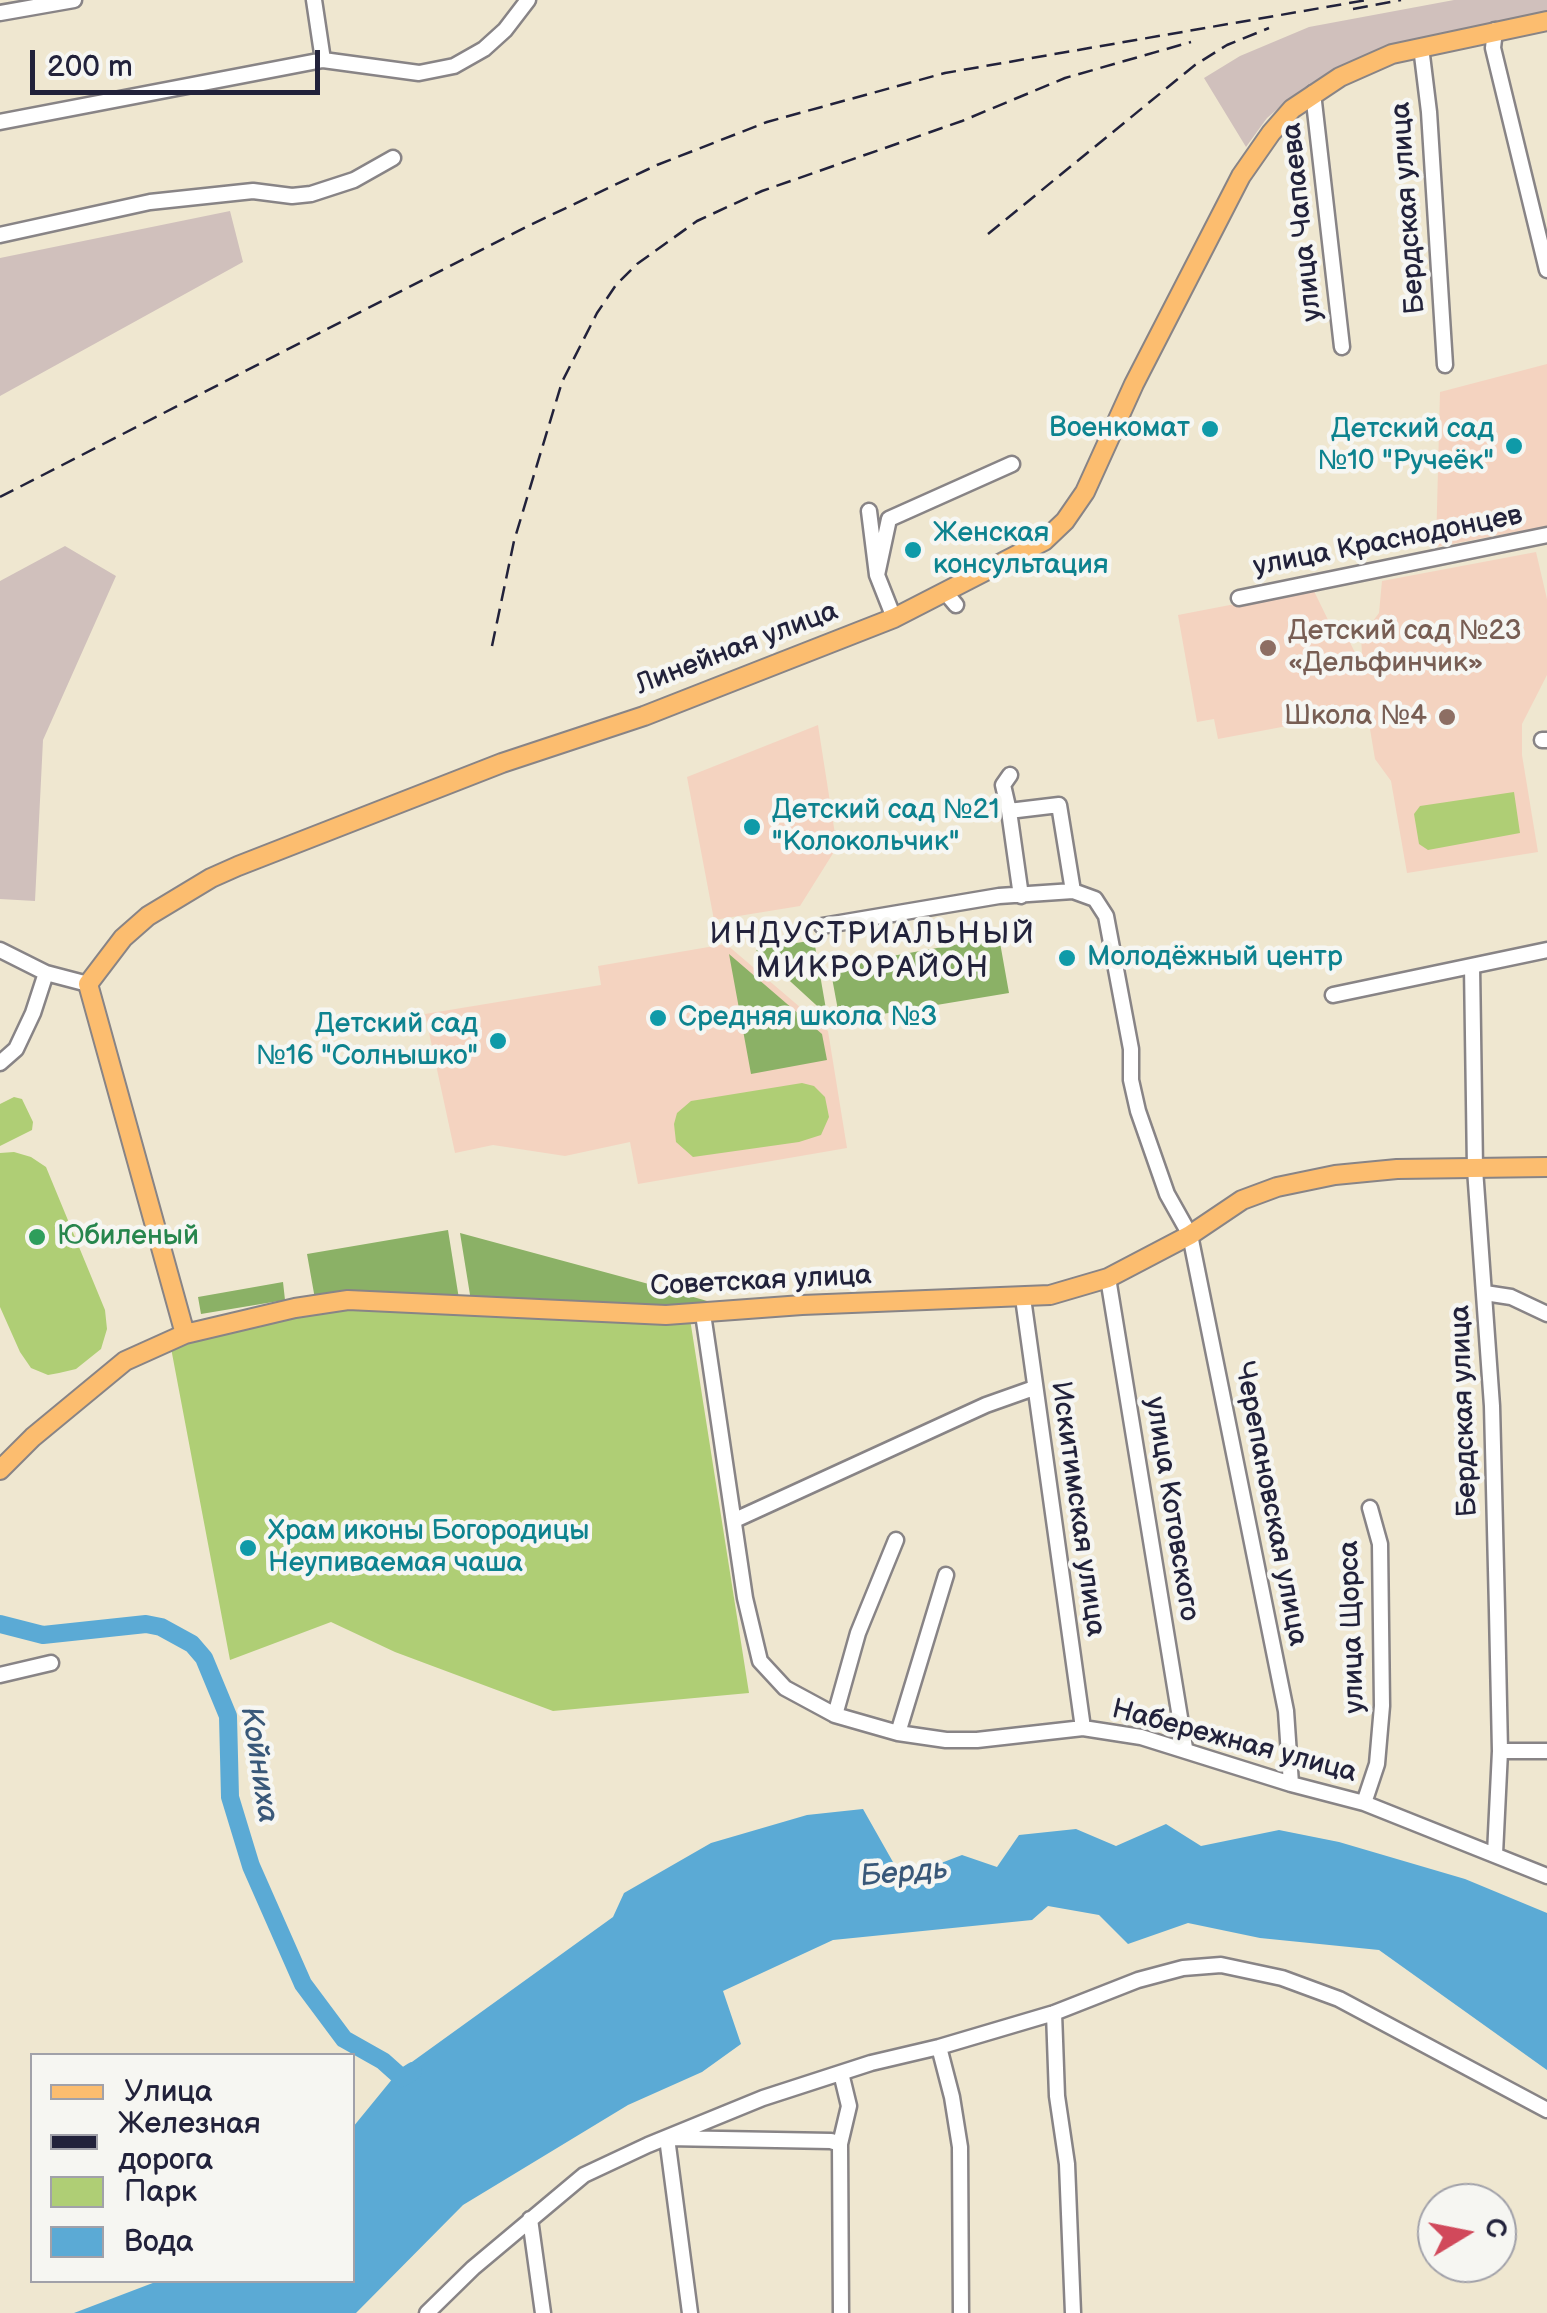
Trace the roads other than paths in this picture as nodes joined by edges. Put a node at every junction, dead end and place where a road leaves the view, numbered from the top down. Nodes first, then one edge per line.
1 (74, 0) edge
2 (314, 0) edge
3 (528, 0) edge
4 (0, 13) edge
5 (1547, 21) edge
6 (1496, 30) junction
7 (1421, 47) junction
8 (323, 60) junction
9 (1313, 93) junction
10 (0, 122) edge
11 (393, 158) dead end
12 (0, 235) edge
13 (1547, 270) edge
14 (1342, 346) dead end
15 (1444, 365) dead end
16 (1012, 464) dead end
17 (869, 511) dead end
18 (1547, 534) edge
19 (877, 575) junction
20 (1239, 598) dead end
21 (894, 618) junction
22 (1010, 774) dead end
23 (1008, 811) junction
24 (1073, 891) junction
25 (1021, 896) junction
26 (822, 926) dead end
27 (0, 950) edge
28 (1547, 950) edge
29 (1472, 966) junction
30 (46, 973) junction
31 (88, 984) junction
32 (1333, 995) dead end
33 (0, 1063) edge
34 (1547, 1168) edge
35 (1475, 1169) junction
36 (1190, 1235) junction
37 (1108, 1278) junction
38 (1485, 1293) junction
39 (1023, 1298) junction
40 (704, 1314) junction
41 (1547, 1314) edge
42 (184, 1334) junction
43 (1034, 1388) junction
44 (0, 1470) edge
45 (1370, 1508) dead end
46 (735, 1520) junction
47 (896, 1540) dead end
48 (946, 1575) dead end
49 (50, 1663) dead end
50 (0, 1676) edge
51 (834, 1715) junction
52 (1083, 1728) junction
53 (898, 1733) junction
54 (1185, 1748) junction
55 (1547, 1751) edge
56 (1500, 1752) junction
57 (1291, 1784) junction
58 (1364, 1803) junction
59 (1495, 1854) junction
60 (1547, 1876) edge
61 (1054, 2013) junction
62 (939, 2047) junction
63 (841, 2073) junction
64 (1547, 2110) edge
65 (667, 2138) junction
66 (840, 2144) junction
67 (530, 2219) junction
68 (427, 2313) edge
69 (543, 2313) edge
70 (690, 2313) edge
71 (841, 2313) edge
72 (961, 2313) edge
73 (1073, 2313) edge

1 - 4 street
2 - 8 street
3 - 8 street
5 - 6 main road, Линейная улица
6 - 7 main road, Линейная улица
6 - 13 street
7 - 9 main road, Линейная улица
7 - 15 street, Бердская улица
8 - 10 street
9 - 14 street, улица Чапаева
9 - 21 main road, Линейная улица
11 - 12 street
16 - 19 street
17 - 19 street
18 - 20 street, улица Краснодонцев
19 - 21 street
21 - 31 main road, Линейная улица
22 - 23 street
23 - 24 street
23 - 25 street
24 - 25 street
24 - 36 street, Черепановская улица
25 - 26 street
27 - 30 street
28 - 29 street
29 - 32 street
29 - 35 street, Бердская улица
30 - 31 street
30 - 33 street
31 - 42 main road
34 - 35 main road, Советская улица
35 - 36 main road, Советская улица
35 - 38 street, Бердская улица
36 - 37 main road, Советская улица
36 - 57 street, Черепановская улица
37 - 39 main road, Советская улица
37 - 54 street, улица Котовского
38 - 41 street
38 - 56 street, Бердская улица
39 - 40 main road, Советская улица
39 - 43 street, Искитимская улица
40 - 42 main road, Советская улица
40 - 46 street, Набережная улица
42 - 44 main road, Советская улица
43 - 46 street
43 - 52 street, Искитимская улица
45 - 58 street, улица Щорса
46 - 51 street, Набережная улица
47 - 51 street
48 - 53 street
49 - 50 street
51 - 53 street, Набережная улица
52 - 53 street, Набережная улица
52 - 54 street, Набережная улица
54 - 57 street, Набережная улица
55 - 56 street
56 - 59 street, Бердская улица
57 - 58 street, Набережная улица
58 - 59 street, Набережная улица
59 - 60 street, Набережная улица
61 - 62 street
61 - 64 street
61 - 73 street
62 - 63 street
62 - 72 street
63 - 65 street
63 - 66 street
65 - 66 street
65 - 67 street
65 - 70 street
66 - 71 street
67 - 68 street
67 - 69 street

